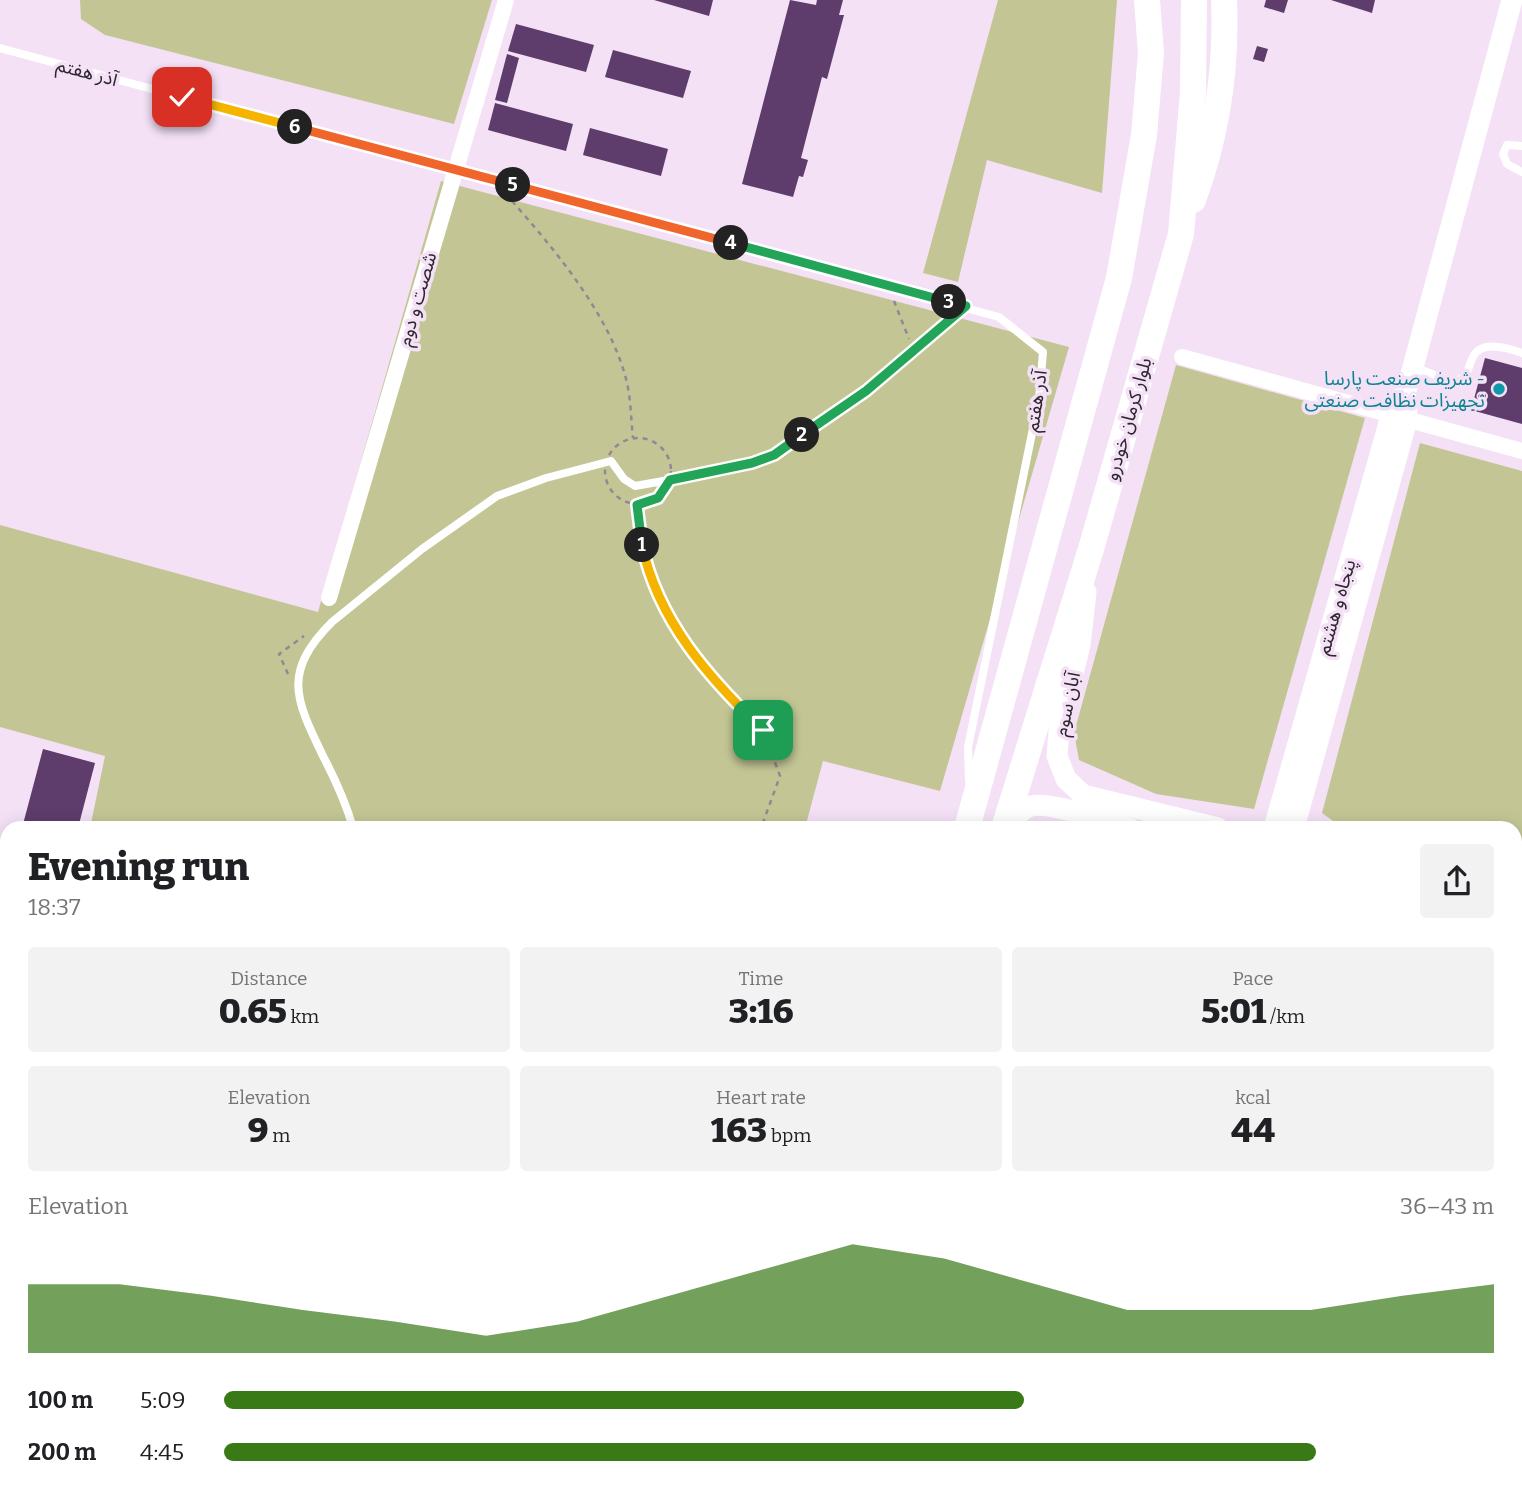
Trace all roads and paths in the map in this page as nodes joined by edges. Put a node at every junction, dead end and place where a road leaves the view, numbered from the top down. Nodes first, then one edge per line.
1 (506, 0) edge
2 (1147, 0) edge
3 (1194, 0) edge
4 (1224, 0) edge
5 (1513, 0) edge
6 (0, 48) edge
7 (1522, 146) edge
8 (454, 169) junction
9 (1522, 172) edge
10 (512, 201) dead end
11 (1181, 234) junction
12 (966, 306) junction
13 (1522, 353) edge
14 (1182, 357) dead end
15 (1413, 367) junction
16 (1399, 418) junction
17 (632, 438) junction
18 (1522, 451) edge
19 (595, 460) dead end
20 (606, 460) junction
21 (670, 480) junction
22 (637, 505) junction
23 (1091, 549) junction
24 (329, 598) dead end
25 (313, 629) dead end
26 (289, 676) dead end
27 (351, 821) edge
28 (764, 821) edge
29 (968, 821) edge
30 (969, 821) edge
31 (1007, 821) edge
32 (1013, 821) edge
33 (1103, 821) edge
34 (1189, 821) edge
35 (1275, 821) edge
36 (1296, 821) edge

1 - 8 street, شصت و دوم
2 - 30 main road
3 - 11 main road, بلوار کرمان خودرو
4 - 11 main road
5 - 15 street, پنجاه و هشتم
6 - 8 lane, آذر هفتم
7 - 9 lane
8 - 12 lane, آذر هفتم
8 - 24 street, شصت و دوم
10 - 17 path
11 - 23 main road, بلوار کرمان خودرو
12 - 21 lane
12 - 29 lane, آذر هفتم
13 - 15 lane
14 - 16 street
15 - 16 street, پنجاه و هشتم
16 - 18 street
16 - 35 street, پنجاه و هشتم
16 - 36 street, پنجاه و هشتم
17 - 20 path
17 - 21 path
19 - 20 path
20 - 21 lane
20 - 22 path
20 - 27 lane
21 - 22 path
22 - 28 path
23 - 31 main road, بلوار کرمان خودرو
23 - 34 street, آبان سوم
25 - 26 path
32 - 33 street

